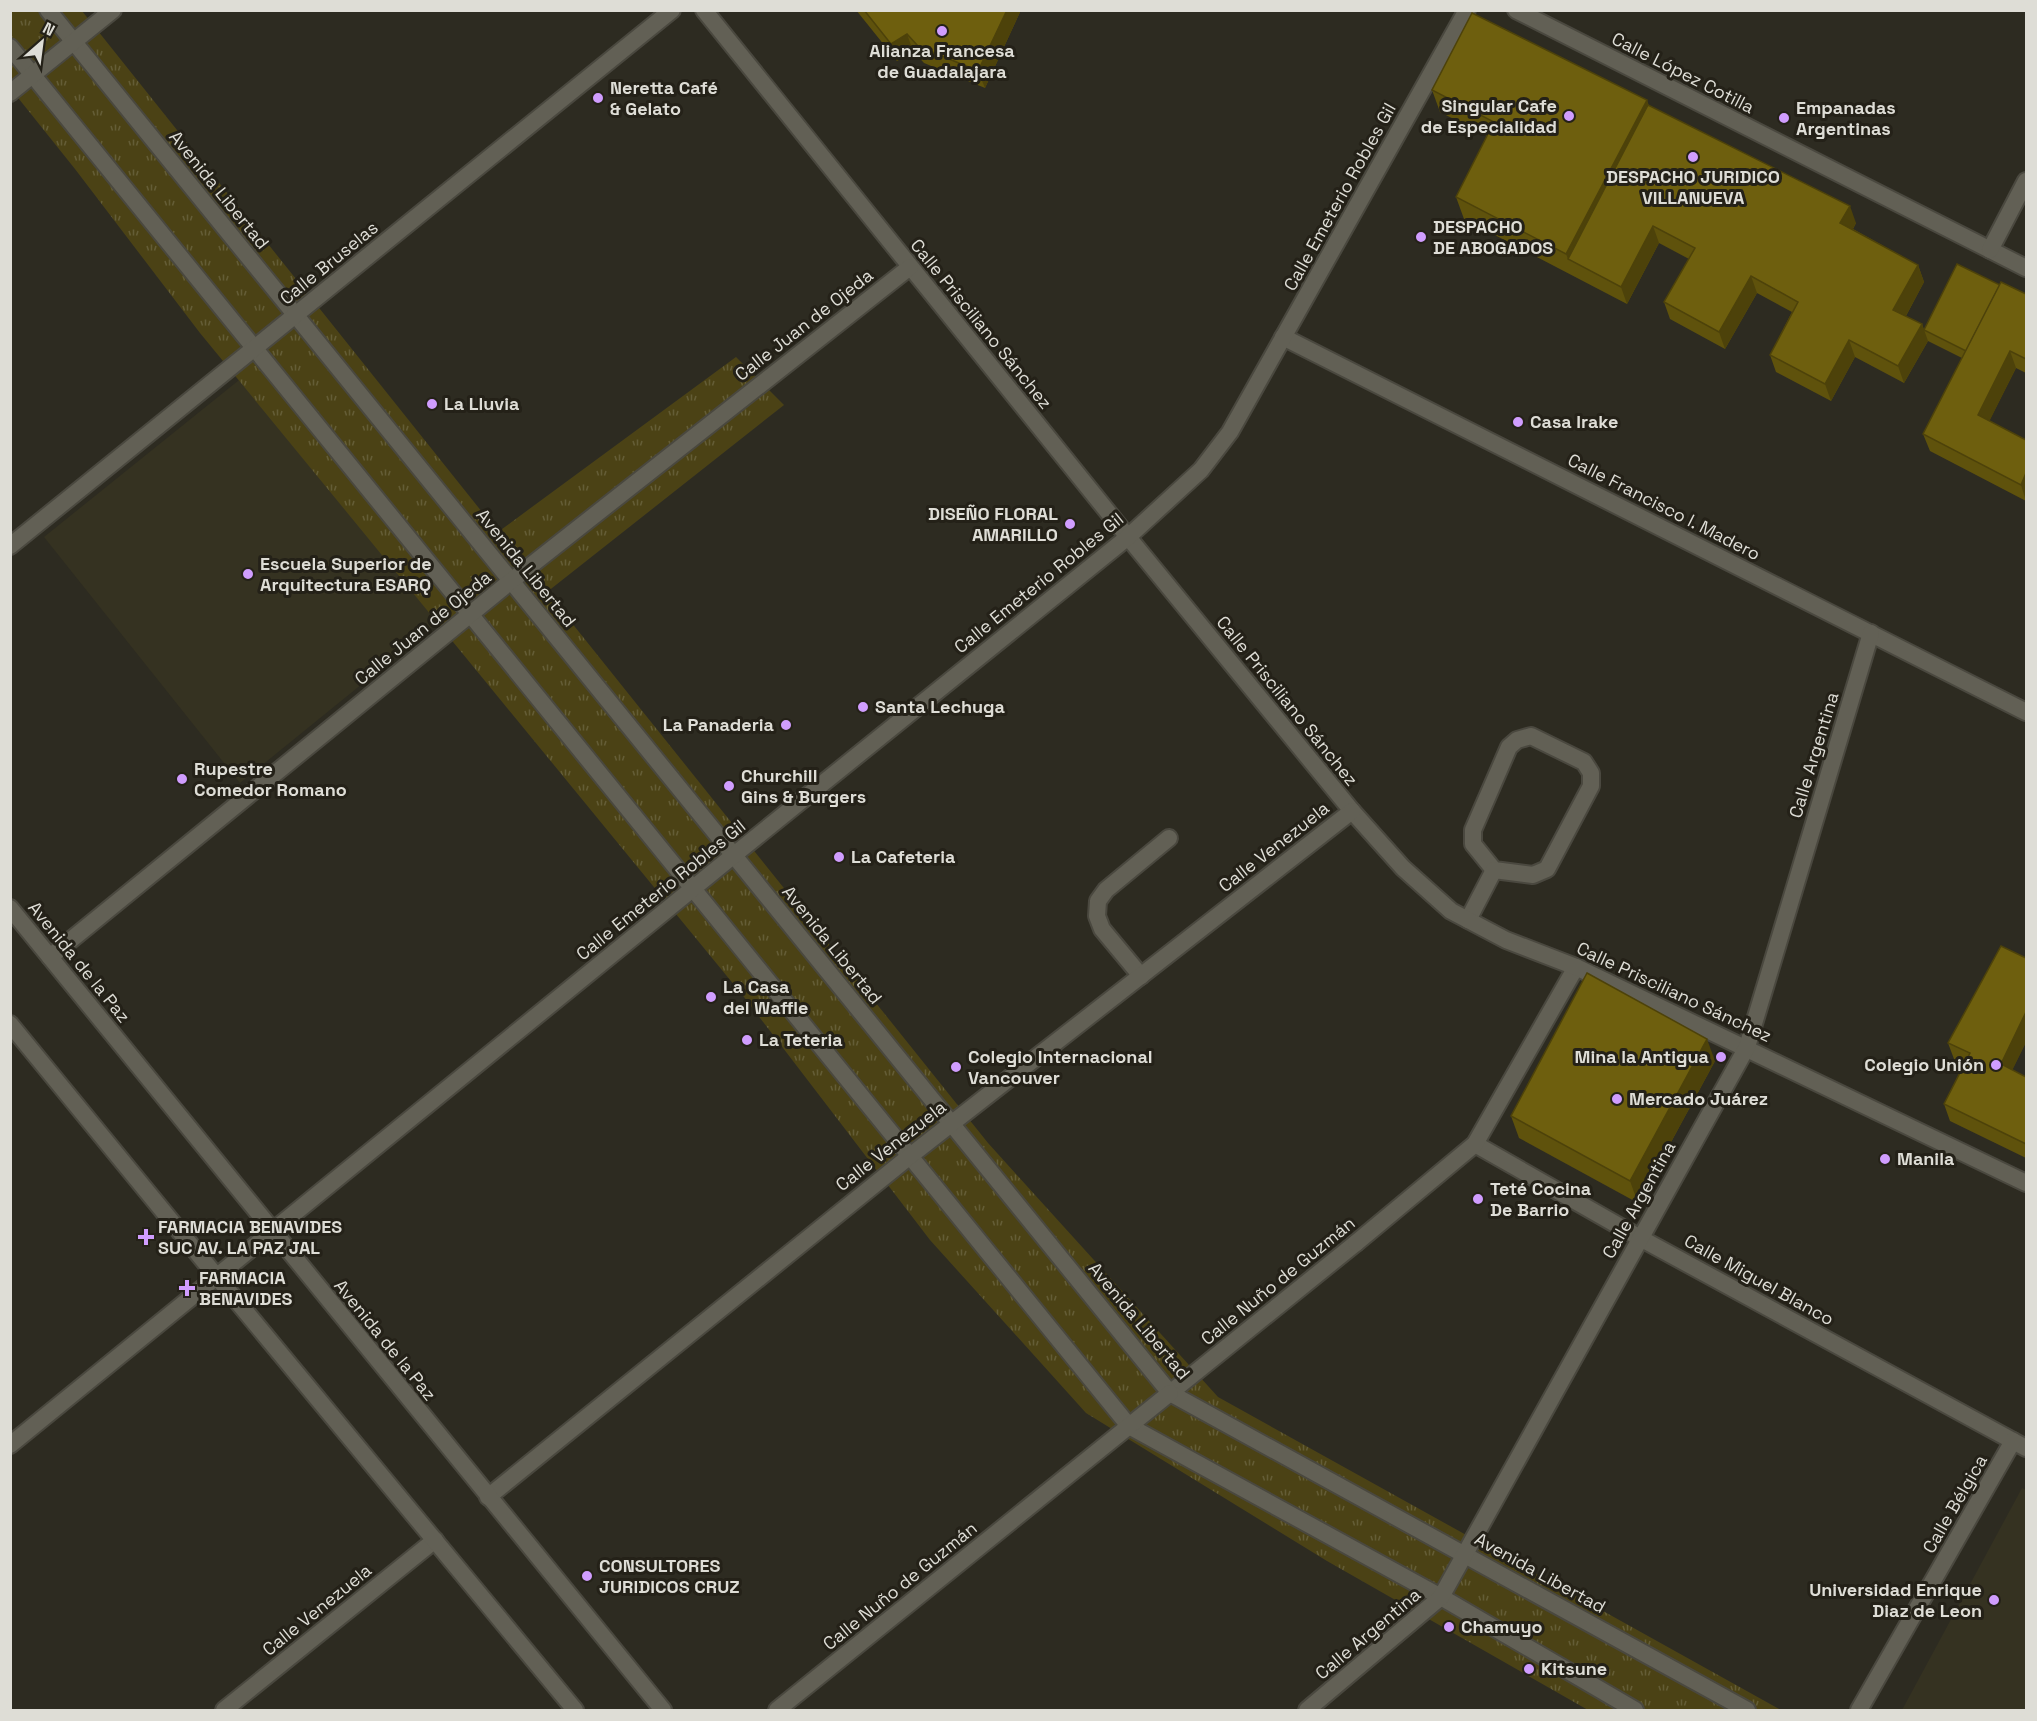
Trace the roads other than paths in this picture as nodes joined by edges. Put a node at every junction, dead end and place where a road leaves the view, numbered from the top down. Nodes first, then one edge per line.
1 (48, 10) edge
2 (113, 10) edge
3 (672, 10) edge
4 (704, 10) edge
5 (1467, 10) edge
6 (1516, 10) edge
7 (74, 42) junction
8 (10, 46) edge
9 (33, 75) junction
10 (10, 93) edge
11 (2026, 181) edge
12 (1990, 250) junction
13 (910, 267) junction
14 (2026, 268) edge
15 (296, 315) junction
16 (1283, 337) junction
17 (255, 348) junction
18 (1128, 537) junction
19 (10, 546) edge
20 (511, 581) junction
21 (471, 615) junction
22 (1871, 633) junction
23 (2026, 712) edge
24 (1352, 811) junction
25 (1169, 838) dead end
26 (734, 855) junction
27 (1494, 870) junction
28 (693, 889) junction
29 (10, 908) edge
30 (1468, 920) junction
31 (50, 957) junction
32 (1576, 967) junction
33 (1141, 976) junction
34 (10, 1024) edge
35 (1747, 1047) junction
36 (952, 1124) junction
37 (1475, 1144) junction
38 (910, 1155) junction
39 (2026, 1183) edge
40 (272, 1232) junction
41 (1640, 1238) junction
42 (217, 1277) junction
43 (1170, 1393) junction
44 (1129, 1426) junction
45 (10, 1445) edge
46 (2020, 1445) edge
47 (488, 1497) junction
48 (435, 1540) junction
49 (1465, 1554) junction
50 (1442, 1598) junction
51 (224, 1710) edge
52 (575, 1710) edge
53 (663, 1710) edge
54 (777, 1710) edge
55 (1307, 1710) edge
56 (1635, 1710) edge
57 (1747, 1710) edge
58 (1859, 1710) edge

1 - 7 street, Avenida Libertad
2 - 7 street
3 - 15 street, Calle Bruselas
4 - 13 street, Calle Prisciliano Sánchez
5 - 16 street, Calle Emeterio Robles Gil
6 - 12 street, Calle López Cotilla
7 - 9 street
7 - 15 street, Avenida Libertad
8 - 9 street
9 - 10 street
9 - 17 street
11 - 12 street
12 - 14 street, Calle López Cotilla
13 - 18 street, Calle Prisciliano Sánchez
13 - 20 street, Calle Juan de Ojeda
15 - 17 street, Calle Bruselas
15 - 20 street, Avenida Libertad
16 - 18 street, Calle Emeterio Robles Gil
16 - 22 street, Calle Francisco I. Madero
17 - 19 street, Calle Bruselas
17 - 21 street
18 - 24 street, Calle Prisciliano Sánchez
18 - 26 street, Calle Emeterio Robles Gil
20 - 21 street, Calle Juan de Ojeda
20 - 26 street, Avenida Libertad
21 - 28 street
21 - 31 street, Calle Juan de Ojeda
22 - 23 street, Calle Francisco I. Madero
22 - 35 street, Calle Argentina
24 - 30 street, Calle Prisciliano Sánchez
24 - 33 street, Calle Venezuela
25 - 33 street
26 - 28 street, Calle Emeterio Robles Gil
26 - 36 street, Avenida Libertad
27 - 27 street
27 - 30 street
28 - 38 street
28 - 40 street, Calle Emeterio Robles Gil
29 - 31 street, Avenida de la Paz
30 - 32 street, Calle Prisciliano Sánchez
31 - 40 street, Avenida de la Paz
32 - 35 street, Calle Prisciliano Sánchez
32 - 37 street, Calle Nuño de Guzmán
33 - 36 street, Calle Venezuela
34 - 42 street
35 - 39 street, Calle Prisciliano Sánchez
35 - 41 street, Calle Argentina
36 - 38 street, Calle Venezuela
36 - 43 street, Avenida Libertad
37 - 41 street, Calle Miguel Blanco
37 - 43 street, Calle Nuño de Guzmán
38 - 44 street
38 - 47 street, Calle Venezuela
40 - 42 street, Calle Emeterio Robles Gil
40 - 47 street, Avenida de la Paz
41 - 46 street, Calle Miguel Blanco
41 - 49 street, Calle Argentina
42 - 45 street, Calle Emeterio Robles Gil
42 - 48 street
43 - 44 street, Calle Nuño de Guzmán
43 - 49 street, Avenida Libertad
44 - 50 street
44 - 54 street, Calle Nuño de Guzmán
46 - 58 street, Calle Bélgica
47 - 53 street, Avenida de la Paz
48 - 51 street, Calle Venezuela
48 - 52 street
49 - 50 street, Calle Argentina
49 - 57 street, Avenida Libertad
50 - 55 street, Calle Argentina
50 - 56 street

